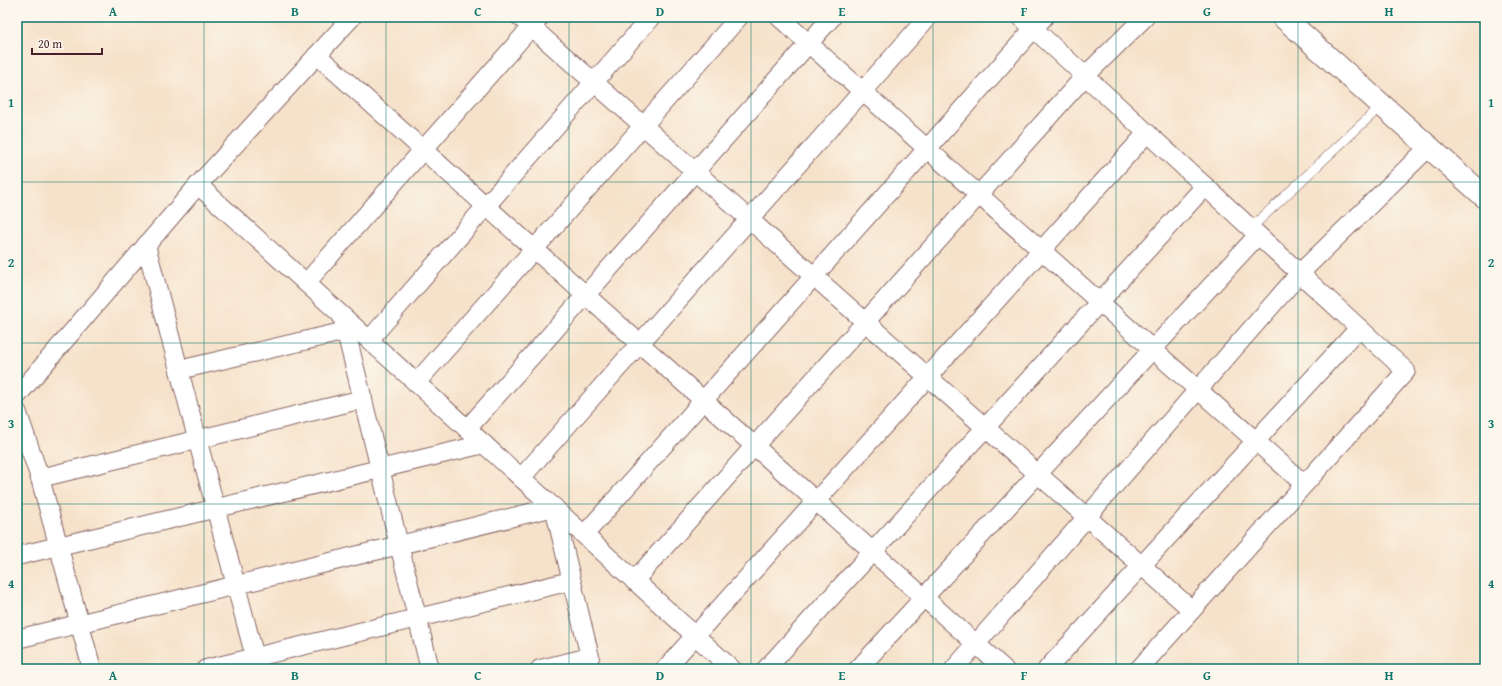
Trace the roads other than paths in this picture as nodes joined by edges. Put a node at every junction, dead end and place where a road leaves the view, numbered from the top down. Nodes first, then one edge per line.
1 (352, 17) edge
2 (651, 17) edge
3 (739, 17) edge
4 (779, 17) edge
5 (832, 17) edge
6 (928, 17) edge
7 (1021, 17) edge
8 (1145, 17) edge
9 (1283, 17) edge
10 (531, 20) edge
11 (1039, 23) edge
12 (809, 43) junction
13 (317, 55) junction
14 (1085, 76) junction
15 (594, 82) junction
16 (862, 91) junction
17 (1382, 105) junction
18 (643, 126) junction
19 (1147, 133) junction
20 (1429, 147) junction
21 (927, 149) junction
22 (423, 150) junction
23 (695, 171) junction
24 (198, 185) junction
25 (1206, 186) junction
26 (979, 195) junction
27 (1485, 197) edge
28 (486, 206) junction
29 (749, 219) junction
30 (1255, 232) junction
31 (146, 245) junction
32 (534, 249) junction
33 (1041, 250) junction
34 (1300, 273) junction
35 (814, 276) junction
36 (306, 283) junction
37 (585, 295) junction
38 (1100, 302) junction
39 (866, 322) junction
40 (344, 324) junction
41 (1359, 328) junction
42 (369, 340) junction
43 (640, 344) junction
44 (1153, 350) junction
45 (179, 370) junction
46 (927, 377) junction
47 (416, 383) junction
48 (1198, 390) junction
49 (17, 396) edge
50 (363, 399) junction
51 (704, 401) junction
52 (17, 411) edge
53 (986, 428) junction
54 (467, 429) junction
55 (197, 440) junction
56 (1256, 441) junction
57 (484, 444) junction
58 (754, 446) junction
59 (381, 470) junction
60 (1038, 474) junction
61 (40, 478) junction
62 (521, 478) junction
63 (1304, 484) junction
64 (816, 501) junction
65 (554, 507) junction
66 (216, 509) junction
67 (1087, 517) junction
68 (584, 535) junction
69 (400, 545) junction
70 (59, 546) junction
71 (873, 552) junction
72 (17, 556) edge
73 (1142, 566) junction
74 (572, 581) junction
75 (634, 581) junction
76 (236, 585) junction
77 (924, 598) junction
78 (1192, 610) junction
79 (418, 618) junction
80 (80, 624) junction
81 (694, 635) junction
82 (17, 639) edge
83 (976, 644) junction
84 (256, 663) edge
85 (92, 669) edge
86 (206, 669) edge
87 (430, 669) edge
88 (540, 669) edge
89 (665, 669) edge
90 (732, 669) edge
91 (766, 669) edge
92 (858, 669) edge
93 (954, 669) edge
94 (1004, 669) edge
95 (1047, 669) edge
96 (1139, 669) edge

1 - 13 street
2 - 15 street
3 - 18 street
4 - 12 street
5 - 12 street
6 - 16 street
7 - 11 street
8 - 14 street
9 - 17 street
10 - 15 street
10 - 22 street
11 - 14 street
11 - 21 street
12 - 16 street
12 - 23 street
13 - 22 street
13 - 24 street
14 - 19 street
14 - 26 street
15 - 18 street
15 - 28 street
16 - 21 street
16 - 29 street
17 - 20 street
17 - 30 lane
18 - 23 street
18 - 32 street
19 - 25 street
19 - 33 street
20 - 27 street
20 - 34 street
21 - 26 street
21 - 35 street
22 - 28 street
22 - 36 street
23 - 29 street
23 - 37 street
24 - 31 street
24 - 36 street
25 - 30 street
25 - 38 street
26 - 33 street
26 - 39 street
28 - 32 street
28 - 42 street
29 - 35 street
29 - 43 street
30 - 34 street
30 - 44 street
31 - 45 street
31 - 49 street
32 - 37 street
32 - 47 street
33 - 38 street
33 - 46 street
34 - 41 street
34 - 48 street
35 - 39 street
35 - 51 street
36 - 40 street
37 - 43 street
37 - 54 street
38 - 44 street
38 - 53 street
39 - 46 street
39 - 58 street
40 - 42 street
40 - 45 street
40 - 50 street
41 - 56 street
41 - 63 street
42 - 47 street
43 - 51 street
43 - 62 street
44 - 48 street
44 - 60 street
45 - 55 street
46 - 53 street
46 - 64 street
47 - 54 street
48 - 56 street
48 - 67 street
50 - 55 street
50 - 59 street
51 - 58 street
51 - 68 street
52 - 61 street
53 - 60 street
53 - 71 street
54 - 57 street
55 - 61 street
55 - 66 street
56 - 63 street
56 - 73 street
57 - 59 street
57 - 62 street
58 - 64 street
58 - 75 street
59 - 66 street
59 - 69 street
60 - 67 street
60 - 77 street
61 - 70 street
62 - 65 street
63 - 78 street
64 - 71 street
64 - 81 street
65 - 68 street
65 - 69 street
65 - 74 street
66 - 70 street
66 - 76 street
67 - 73 street
67 - 83 street
68 - 75 street
69 - 76 street
69 - 79 street
70 - 72 street
70 - 80 street
71 - 77 street
71 - 91 street
73 - 78 street
73 - 95 street
74 - 79 street
74 - 88 street
75 - 81 street
76 - 80 street
76 - 84 street
77 - 83 street
77 - 92 street
78 - 96 street
79 - 84 street
79 - 87 street
80 - 82 street
80 - 85 street
81 - 89 street
81 - 90 street
83 - 93 street
83 - 94 street
84 - 86 street

